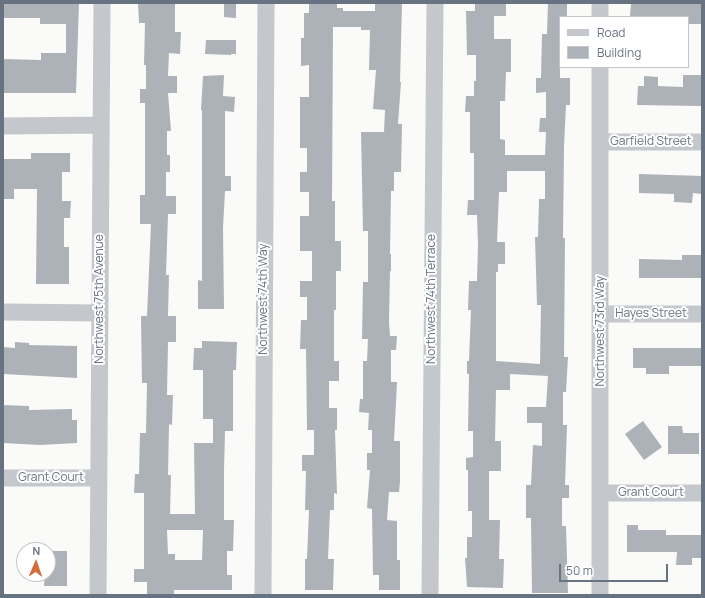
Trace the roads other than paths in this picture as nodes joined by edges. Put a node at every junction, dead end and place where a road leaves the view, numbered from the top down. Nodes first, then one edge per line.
1 (102, 3) edge
2 (266, 3) edge
3 (434, 3) edge
4 (600, 3) edge
5 (600, 16) edge
6 (600, 68) edge
7 (100, 125) junction
8 (3, 126) edge
9 (600, 142) junction
10 (702, 142) edge
11 (3, 312) edge
12 (100, 313) junction
13 (601, 314) junction
14 (702, 314) edge
15 (3, 478) edge
16 (98, 478) junction
17 (600, 493) junction
18 (702, 493) edge
19 (98, 595) edge
20 (263, 595) edge
21 (430, 595) edge
22 (600, 595) edge

1 - 7 street, Northwest 75th Avenue
2 - 20 street, Northwest 74th Way
3 - 21 street, Northwest 74th Terrace
4 - 5 street
6 - 9 street, Northwest 73rd Way
7 - 8 street
7 - 12 street, Northwest 75th Avenue
9 - 10 street, Garfield Street
9 - 13 street, Northwest 73rd Way
11 - 12 street
12 - 16 street, Northwest 75th Avenue
13 - 14 street, Hayes Street
13 - 17 street, Northwest 73rd Way
15 - 16 street, Grant Court
16 - 19 street, Northwest 75th Avenue
17 - 18 street, Grant Court
17 - 22 street, Northwest 73rd Way

